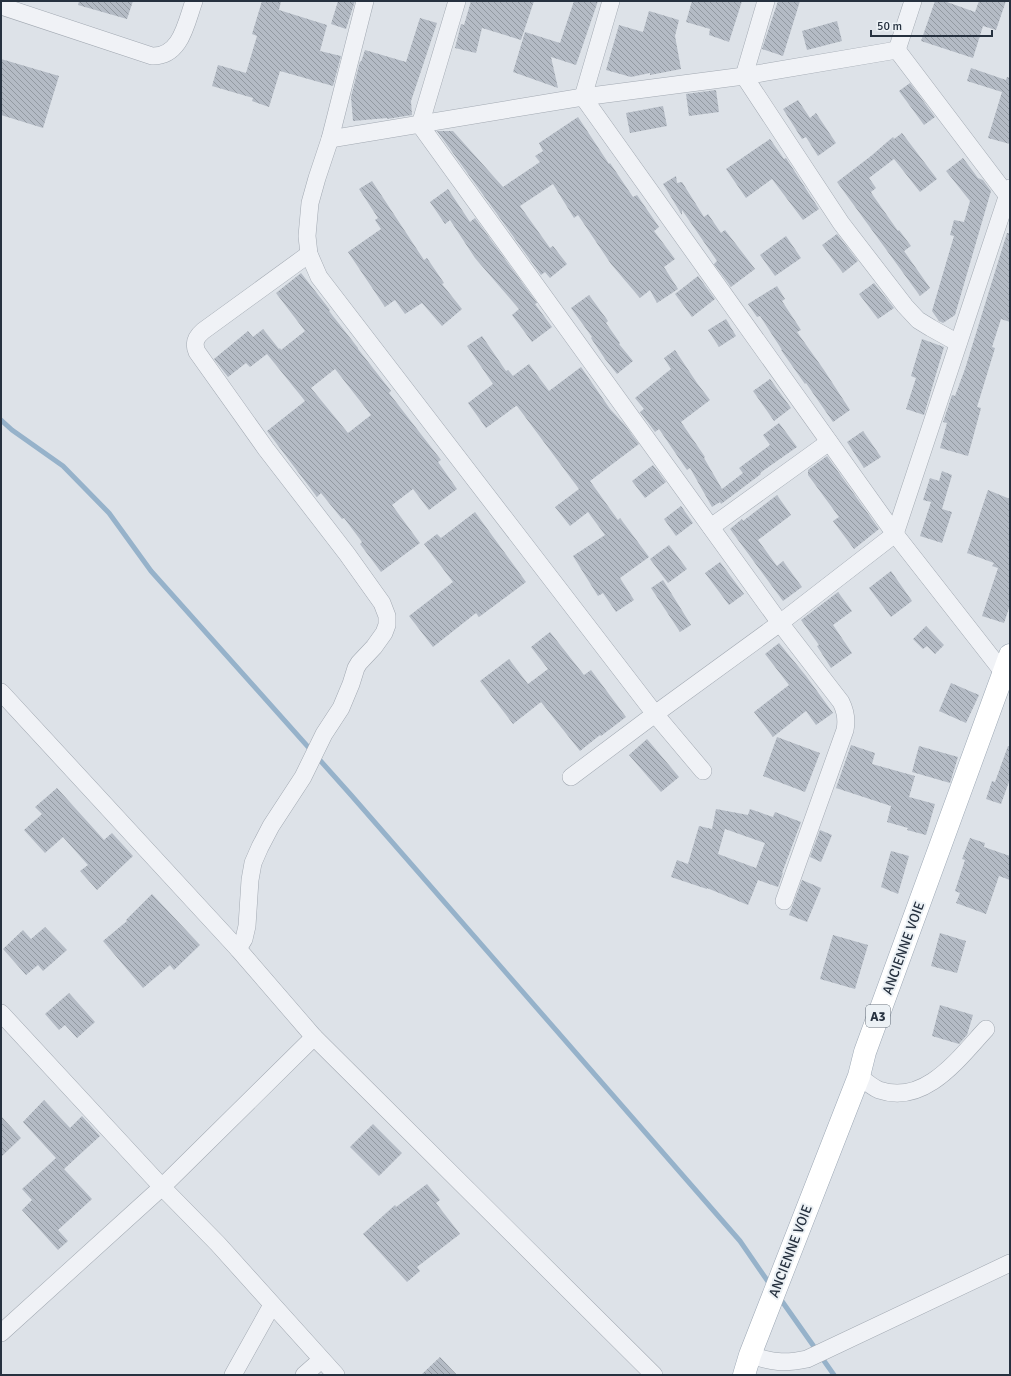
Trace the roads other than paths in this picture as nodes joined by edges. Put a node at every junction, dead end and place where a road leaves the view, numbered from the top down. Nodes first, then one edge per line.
1 (194, 1) edge
2 (365, 1) edge
3 (457, 1) edge
4 (611, 1) edge
5 (766, 1) edge
6 (913, 1) edge
7 (1, 6) edge
8 (897, 50) junction
9 (744, 76) junction
10 (583, 97) junction
11 (420, 124) junction
12 (330, 139) junction
13 (1009, 194) edge
14 (309, 254) junction
15 (958, 343) junction
16 (829, 442) junction
17 (711, 527) junction
18 (895, 534) junction
19 (780, 623) junction
20 (1008, 670) edge
21 (3, 697) edge
22 (656, 714) junction
23 (703, 771) dead end
24 (571, 777) dead end
25 (784, 900) dead end
26 (238, 950) junction
27 (1, 1013) edge
28 (986, 1029) dead end
29 (314, 1037) junction
30 (859, 1076) junction
31 (162, 1187) junction
32 (1010, 1263) edge
33 (272, 1305) junction
34 (1, 1333) edge
35 (321, 1360) junction
36 (747, 1365) edge
37 (233, 1375) edge
38 (304, 1375) edge
39 (336, 1375) edge
40 (654, 1375) edge

1 - 7 street
2 - 12 street
3 - 11 street
4 - 10 street
5 - 9 street
6 - 8 street
8 - 9 street
8 - 13 street
9 - 10 street
9 - 15 street
10 - 11 street
10 - 16 street
11 - 12 street
11 - 17 street
12 - 14 street
13 - 15 street
14 - 22 street
14 - 26 street
15 - 18 street
16 - 17 street
16 - 18 street
17 - 19 street
18 - 19 street
18 - 20 street
19 - 22 street
19 - 25 street
20 - 30 main road, ANCIENNE VOIE / A3
21 - 26 street
22 - 23 street
22 - 24 street
26 - 29 street
27 - 31 street
28 - 30 street
29 - 31 street
29 - 40 street
30 - 36 main road, ANCIENNE VOIE / A3
31 - 33 street
31 - 34 street
32 - 36 street
33 - 35 street
33 - 37 street
35 - 38 street
35 - 39 street

